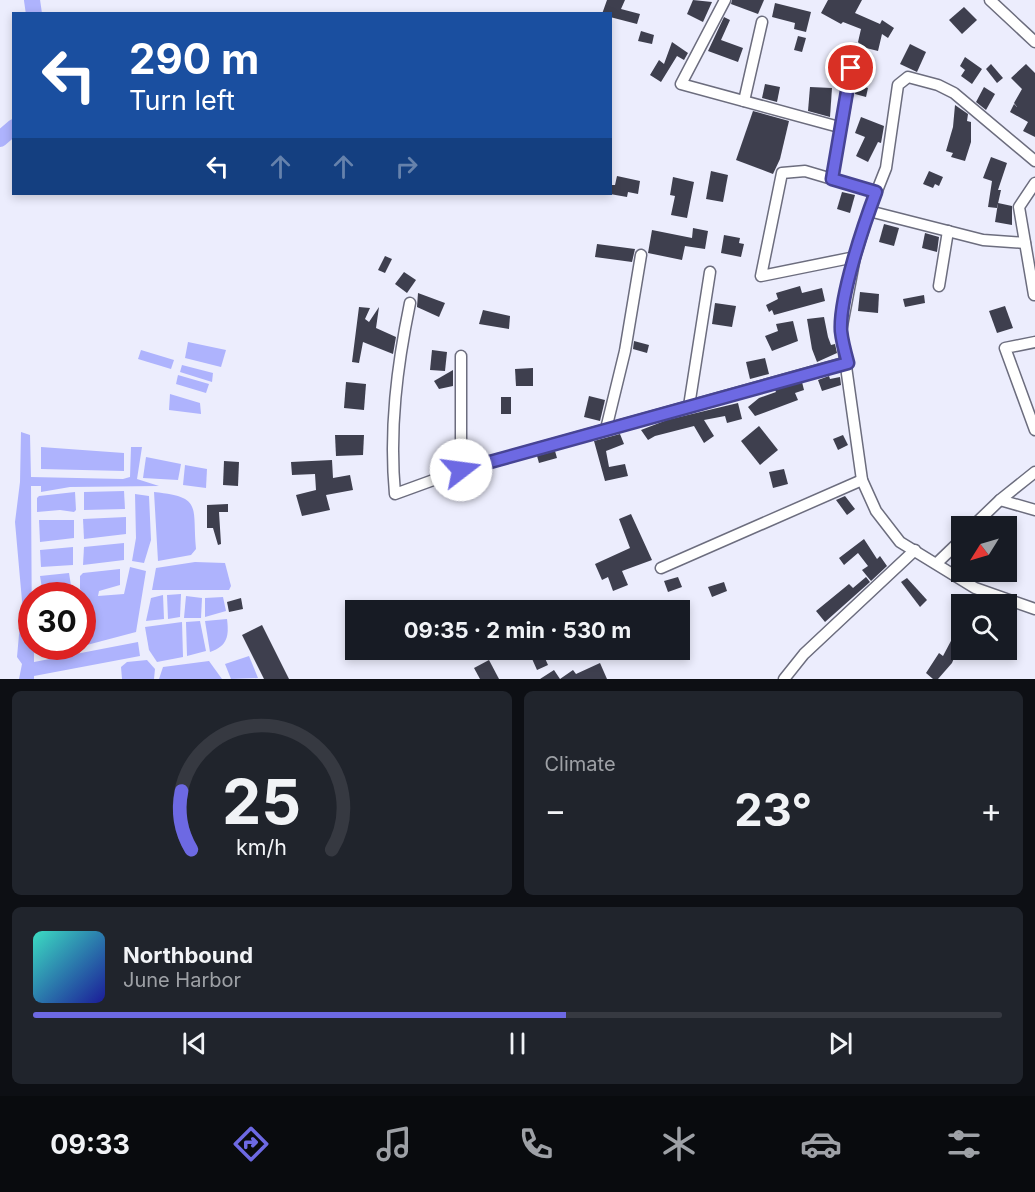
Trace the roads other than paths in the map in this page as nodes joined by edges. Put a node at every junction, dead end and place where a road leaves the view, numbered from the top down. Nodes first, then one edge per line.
1 (990, 0) edge
2 (721, 1) edge
3 (762, 22) dead end
4 (1035, 42) edge
5 (855, 49) dead end
6 (744, 101) junction
7 (839, 127) junction
8 (1035, 161) edge
9 (832, 179) junction
10 (1035, 183) edge
11 (876, 192) junction
12 (869, 211) junction
13 (948, 231) junction
14 (1025, 243) junction
15 (641, 255) dead end
16 (855, 257) junction
17 (710, 272) dead end
18 (939, 286) dead end
19 (1034, 295) edge
20 (410, 303) dead end
21 (1035, 342) edge
22 (461, 356) dead end
23 (848, 363) junction
24 (689, 406) junction
25 (606, 429) junction
26 (1035, 430) edge
27 (461, 470) junction
28 (1035, 472) edge
29 (862, 480) junction
30 (1000, 500) junction
31 (1035, 510) edge
32 (984, 516) edge
33 (951, 549) edge
34 (915, 550) junction
35 (937, 563) junction
36 (662, 568) dead end
37 (1035, 609) edge
38 (784, 679) edge

1 - 4 street
2 - 6 street
3 - 6 street
5 - 7 street
6 - 7 street
7 - 9 street
8 - 11 street
9 - 11 street
9 - 16 street
10 - 14 street
11 - 12 street
12 - 13 street
12 - 16 street
13 - 14 street
13 - 18 street
14 - 19 street
15 - 25 street
16 - 23 street
17 - 24 street
20 - 27 street
21 - 26 street
22 - 27 street
23 - 24 street
23 - 29 street
24 - 25 street
25 - 27 street
28 - 30 street
29 - 34 street
29 - 36 street
30 - 31 street
30 - 32 street
33 - 35 street
34 - 35 street
34 - 38 street
35 - 37 street

